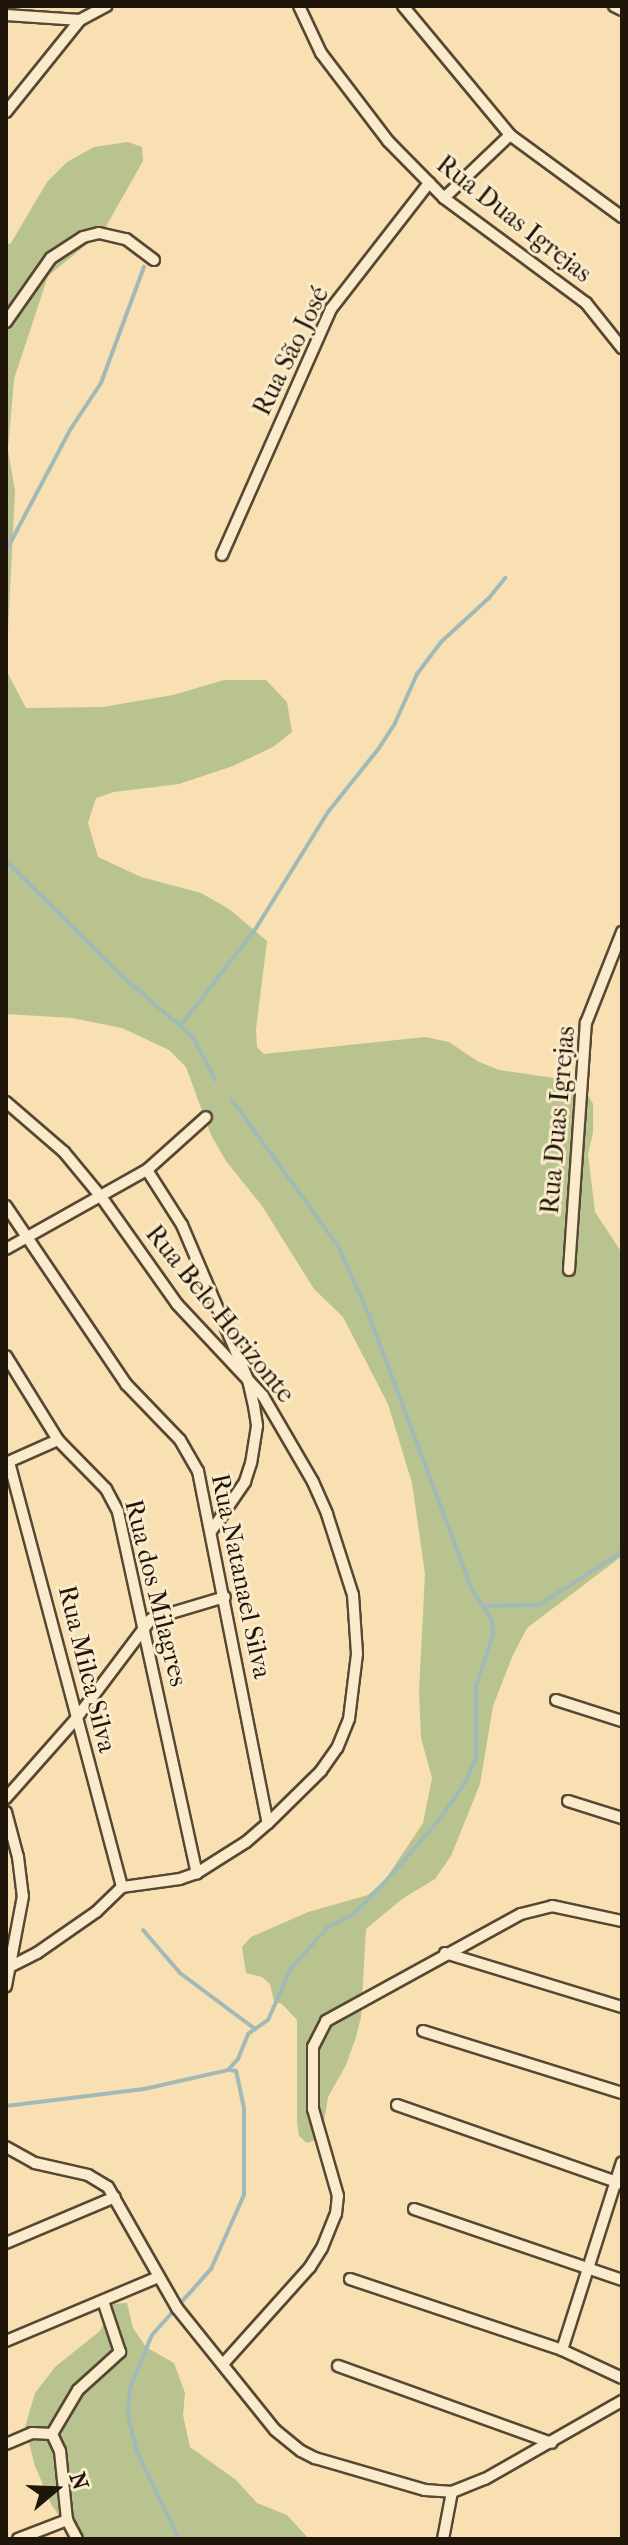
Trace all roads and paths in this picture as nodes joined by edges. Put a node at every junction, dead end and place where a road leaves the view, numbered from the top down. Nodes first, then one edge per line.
1 (106, 6) edge
2 (299, 6) edge
3 (403, 6) edge
4 (614, 6) edge
5 (622, 10) edge
6 (6, 15) edge
7 (80, 20) junction
8 (6, 112) edge
9 (510, 135) junction
10 (429, 183) junction
11 (444, 198) junction
12 (622, 217) edge
13 (154, 260) dead end
14 (6, 322) edge
15 (622, 348) edge
16 (222, 555) dead end
17 (622, 932) edge
18 (6, 1102) edge
19 (206, 1117) dead end
20 (147, 1170) junction
21 (102, 1198) junction
22 (6, 1206) edge
23 (28, 1238) junction
24 (6, 1249) edge
25 (569, 1270) dead end
26 (6, 1356) edge
27 (248, 1380) junction
28 (58, 1440) junction
29 (8, 1463) edge
30 (212, 1530) junction
31 (225, 1597) junction
32 (144, 1626) junction
33 (556, 1700) dead end
34 (75, 1720) junction
35 (622, 1721) edge
36 (6, 1798) edge
37 (568, 1801) dead end
38 (6, 1812) edge
39 (622, 1818) edge
40 (268, 1823) junction
41 (197, 1873) junction
42 (122, 1887) junction
43 (622, 1921) edge
44 (445, 1953) junction
45 (8, 1968) edge
46 (6, 1986) edge
47 (622, 2007) edge
48 (423, 2031) dead end
49 (622, 2093) edge
50 (397, 2105) dead end
51 (6, 2147) edge
52 (21, 2157) junction
53 (6, 2161) edge
54 (622, 2162) edge
55 (619, 2183) edge
56 (115, 2197) junction
57 (414, 2209) dead end
58 (6, 2243) edge
59 (587, 2267) junction
60 (158, 2277) junction
61 (350, 2279) dead end
62 (622, 2280) edge
63 (103, 2301) junction
64 (6, 2341) edge
65 (562, 2350) junction
66 (223, 2364) junction
67 (338, 2366) dead end
68 (622, 2378) edge
69 (622, 2401) edge
70 (52, 2434) junction
71 (552, 2443) junction
72 (6, 2444) edge
73 (452, 2492) junction
74 (67, 2520) junction
75 (18, 2539) edge
76 (77, 2539) edge
77 (443, 2539) edge

1 - 7 street
2 - 10 street, Rua Duas Igrejas
3 - 9 street
4 - 5 street
6 - 7 street
7 - 8 street
9 - 11 street
9 - 12 street
10 - 11 street, Rua Duas Igrejas
10 - 16 street, Rua São José
11 - 15 street, Rua Duas Igrejas
13 - 14 street
17 - 25 street, Rua Duas Igrejas
18 - 21 street, Rua Belo Horizonte
19 - 20 street
20 - 21 street
20 - 27 street
21 - 23 street
21 - 27 street, Rua Belo Horizonte
22 - 23 street, Rua Natanael Silva
23 - 24 street
23 - 30 street, Rua Natanael Silva
26 - 28 street, Rua dos Milagres
27 - 30 street
27 - 40 street, Rua Belo Horizonte
28 - 29 street
28 - 32 street, Rua dos Milagres
29 - 34 street, Rua Milca Silva
30 - 31 street, Rua Natanael Silva
31 - 32 street
31 - 40 street, Rua Natanael Silva
32 - 34 street
32 - 41 street, Rua dos Milagres
33 - 35 street
34 - 36 street
34 - 42 street, Rua Milca Silva
37 - 39 street
38 - 45 street
40 - 41 street, Rua Belo Horizonte
41 - 42 street, Rua Belo Horizonte
42 - 45 street
43 - 44 street
44 - 47 street
44 - 66 street
45 - 46 street
48 - 49 street
50 - 55 street
51 - 52 street
52 - 53 street
52 - 56 street
54 - 55 street
55 - 59 street
56 - 58 street
56 - 60 street
57 - 59 street
59 - 62 street
59 - 65 street
60 - 63 street
60 - 66 street
61 - 65 street
63 - 64 street
63 - 70 street
65 - 68 street
66 - 73 street
67 - 71 street
69 - 71 street
70 - 72 street
70 - 74 street
71 - 73 street
73 - 77 street
74 - 75 street
74 - 76 street

